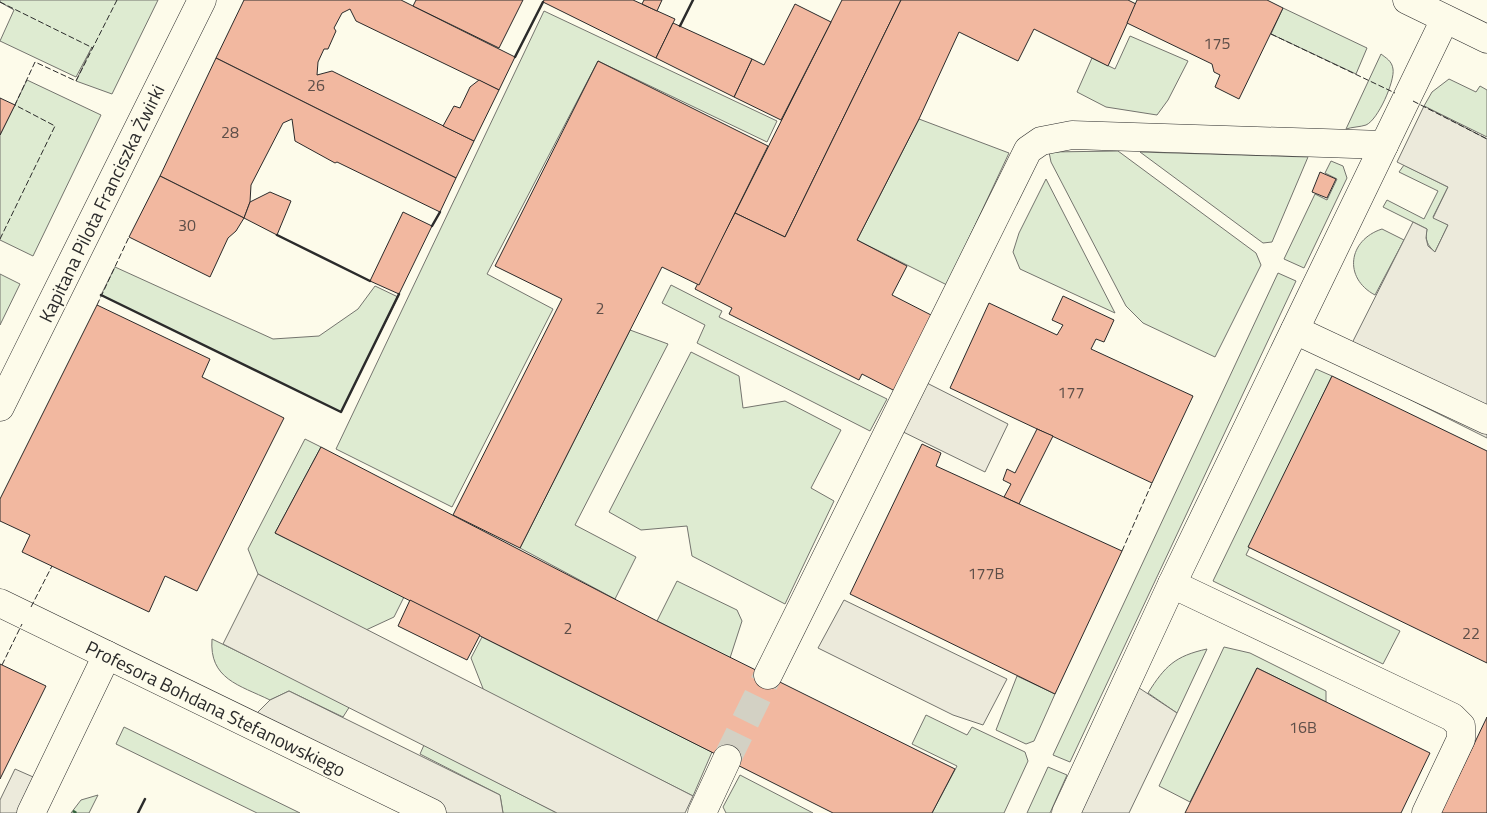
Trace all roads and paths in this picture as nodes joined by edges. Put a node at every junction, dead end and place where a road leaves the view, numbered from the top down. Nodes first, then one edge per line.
1 (202, 0) edge
2 (1407, 0) edge
3 (1445, 18) junction
4 (1487, 39) edge
5 (1384, 145) junction
6 (1295, 330) junction
7 (0, 407) edge
8 (1487, 420) edge
9 (1172, 584) junction
10 (0, 603) edge
11 (107, 655) junction
12 (768, 675) tunnel mouth
13 (727, 760) tunnel mouth
14 (31, 813) edge
15 (432, 813) edge
16 (702, 813) edge
17 (1066, 813) edge
18 (1426, 813) edge

1 - 7 street, Kapitana Pilota Franciszka Żwirki
2 - 3 street
3 - 4 street
3 - 5 street
5 - 6 street
5 - 12 street
6 - 8 street
6 - 9 street
9 - 17 street
9 - 18 street
10 - 11 street, Profesora Bohdana Stefanowskiego
11 - 14 street
11 - 15 street, Profesora Bohdana Stefanowskiego
13 - 16 street

